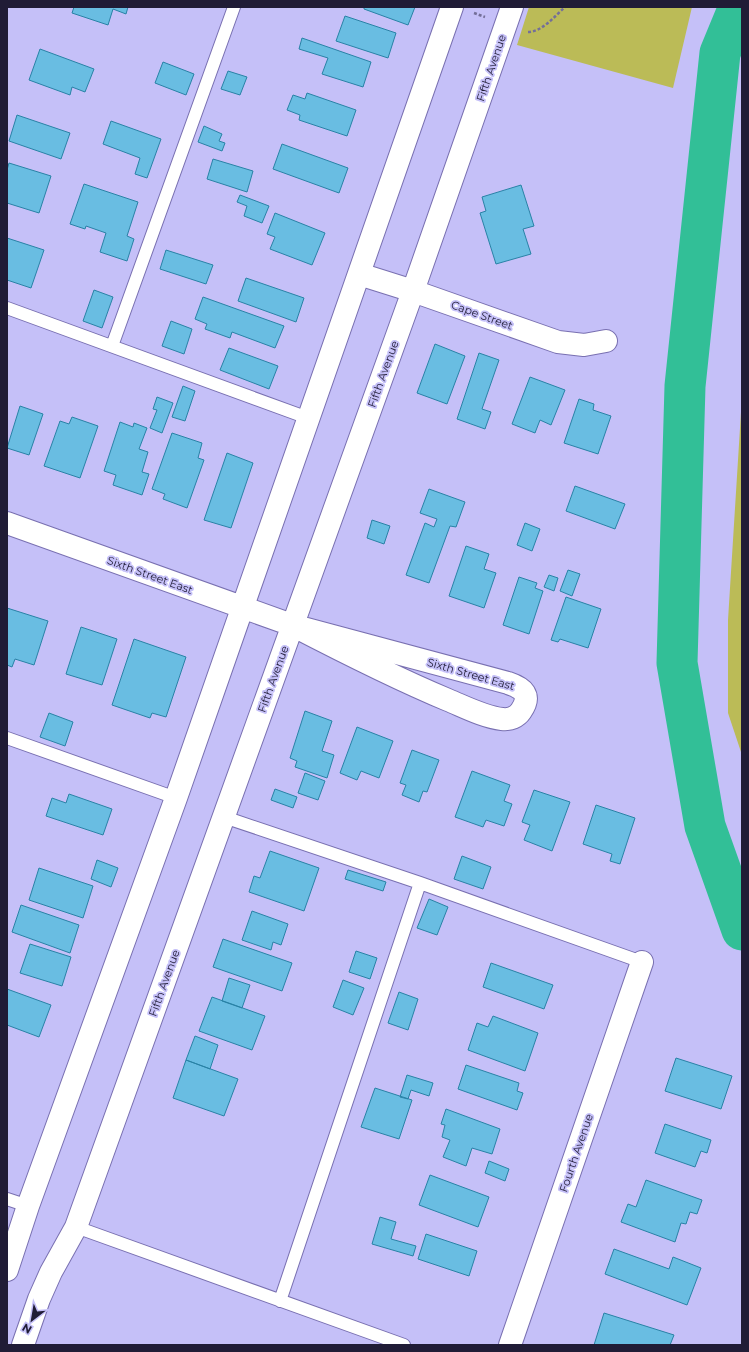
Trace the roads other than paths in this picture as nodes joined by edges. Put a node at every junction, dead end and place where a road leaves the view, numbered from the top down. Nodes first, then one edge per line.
1 (234, 7) edge
2 (512, 7) edge
3 (462, 10) edge
4 (359, 274) junction
5 (413, 291) junction
6 (7, 308) edge
7 (606, 341) dead end
8 (112, 346) junction
9 (308, 418) junction
10 (7, 523) edge
11 (242, 608) junction
12 (292, 625) junction
13 (7, 738) edge
14 (176, 798) junction
15 (224, 817) junction
16 (420, 883) junction
17 (642, 962) joint
18 (7, 1199) edge
19 (28, 1206) junction
20 (76, 1226) junction
21 (7, 1270) edge
22 (280, 1301) junction
23 (23, 1345) edge
24 (404, 1345) edge
25 (510, 1345) edge

1 - 8 lane
2 - 5 street, Fifth Avenue
3 - 4 street
4 - 5 street, Cape Street
4 - 9 street
5 - 7 street, Cape Street
5 - 12 street, Fifth Avenue
6 - 8 lane
8 - 9 lane
9 - 11 street
10 - 11 street, Sixth Street East
11 - 12 street, Sixth Street East
11 - 14 street
12 - 12 street, Sixth Street East
12 - 15 street, Fifth Avenue
13 - 14 lane
14 - 19 street
15 - 16 lane
15 - 20 street, Fifth Avenue
16 - 17 lane
16 - 22 lane
17 - 25 street, Fourth Avenue
18 - 19 lane
19 - 21 street
20 - 22 lane
20 - 23 street, Fifth Avenue
22 - 24 lane

